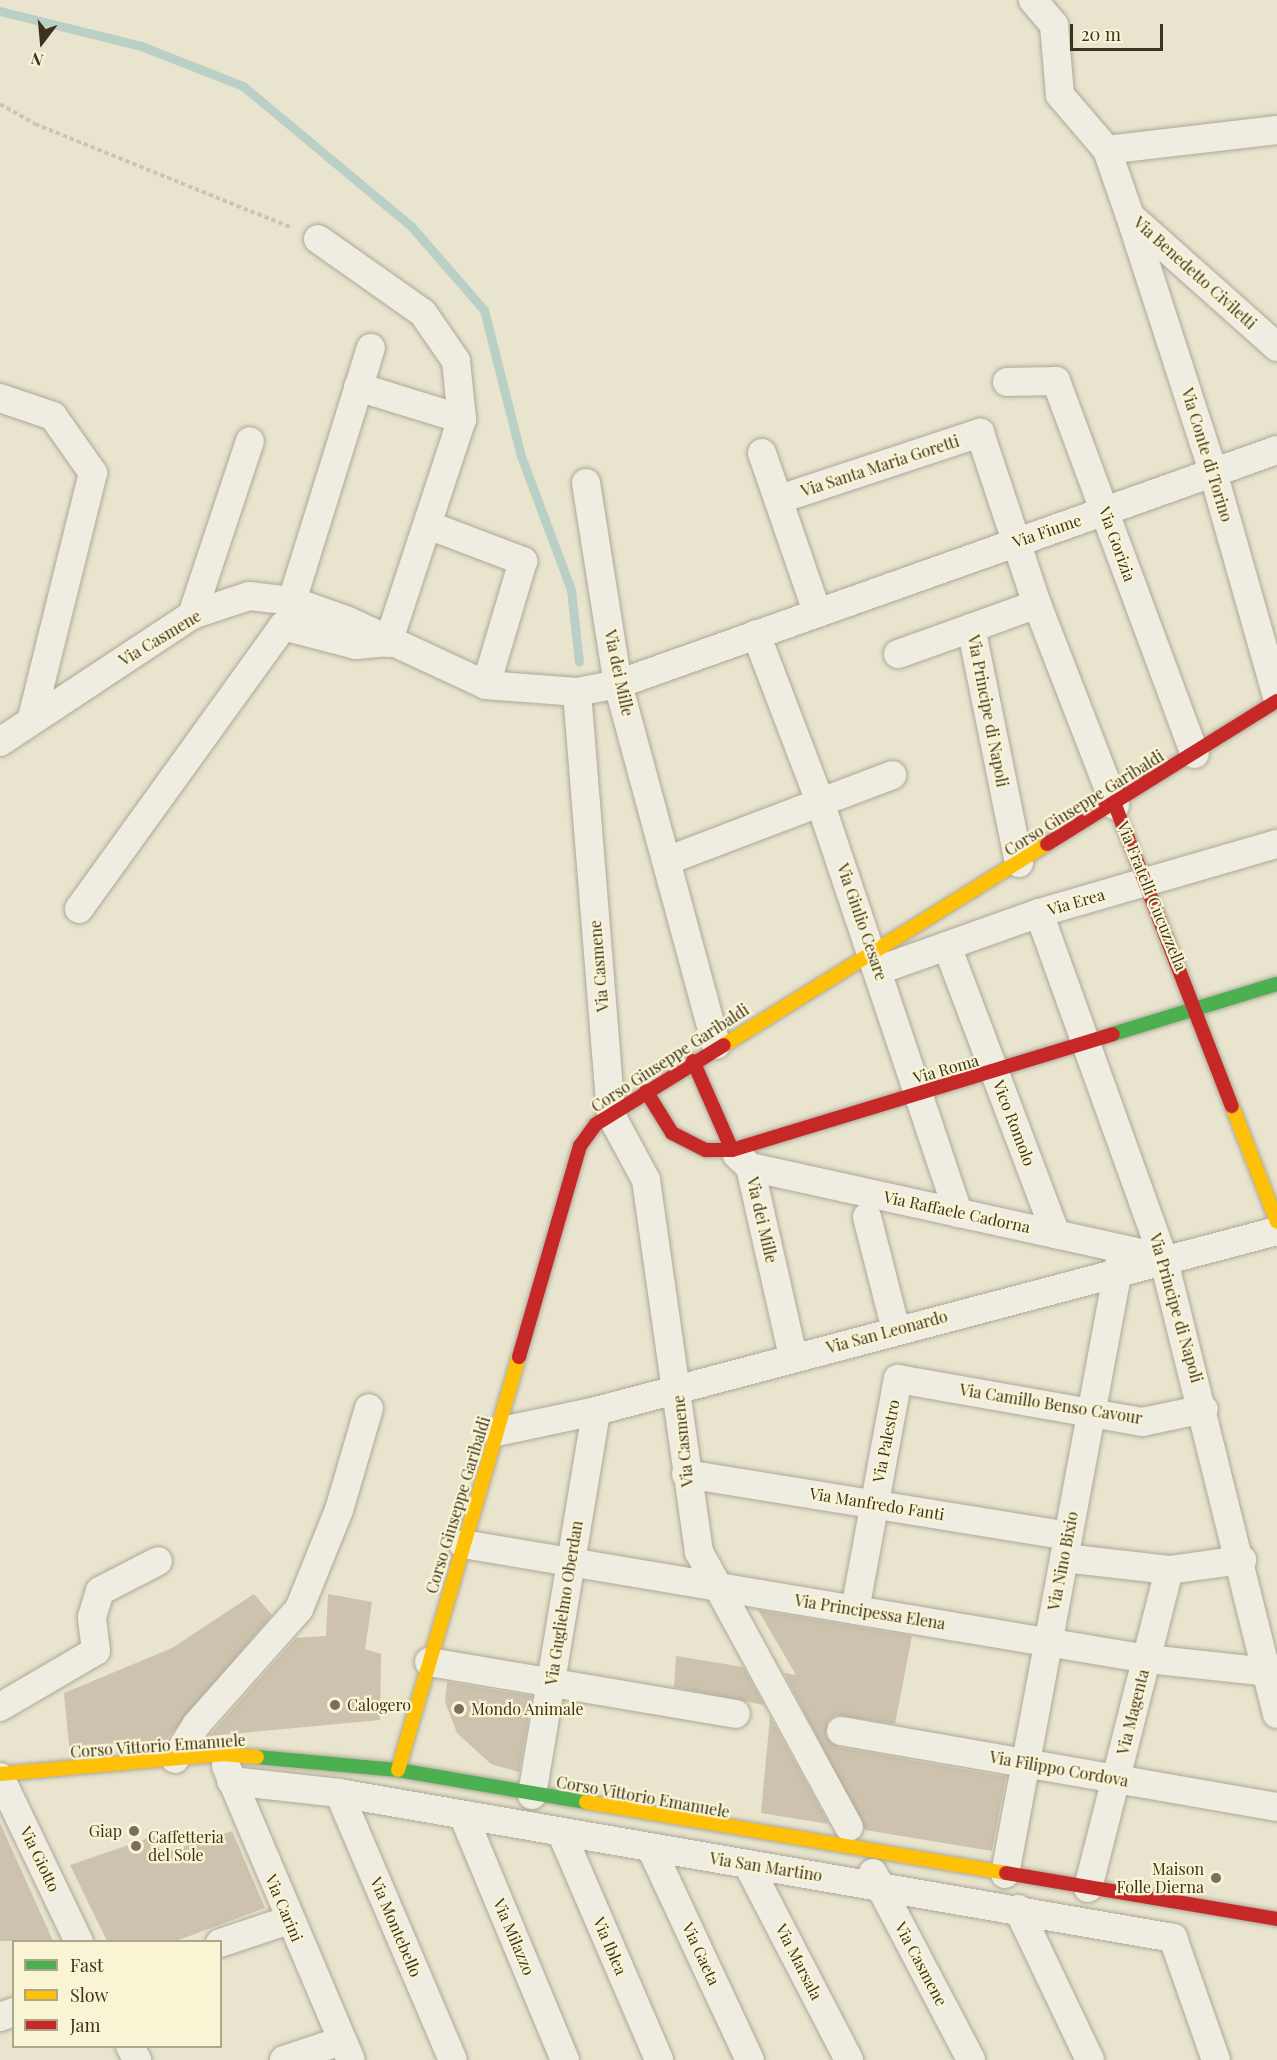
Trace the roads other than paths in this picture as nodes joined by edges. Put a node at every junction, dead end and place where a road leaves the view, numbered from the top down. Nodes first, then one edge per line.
1 (1033, 0) edge
2 (1277, 130) edge
3 (1107, 150) junction
4 (1130, 216) junction
5 (318, 239) road end
6 (1277, 347) edge
7 (371, 348) dead end
8 (1007, 382) dead end
9 (358, 387) junction
10 (0, 398) edge
11 (462, 418) junction
12 (980, 433) joint
13 (250, 441) dead end
14 (1277, 450) edge
15 (762, 453) dead end
16 (1213, 472) junction
17 (586, 483) dead end
18 (780, 499) junction
19 (1105, 511) junction
20 (428, 525) junction
21 (1017, 542) junction
22 (292, 601) junction
23 (1037, 604) junction
24 (817, 612) junction
25 (192, 615) junction
26 (971, 628) junction
27 (756, 634) junction
28 (388, 643) junction
29 (898, 654) dead end
30 (618, 684) junction
31 (486, 685) junction
32 (577, 692) junction
33 (1277, 696) edge
34 (1277, 701) edge
35 (32, 718) junction
36 (0, 742) edge
37 (1195, 754) junction
38 (892, 775) dead end
39 (820, 802) junction
40 (1115, 805) junction
41 (1277, 844) edge
42 (666, 861) junction
43 (1019, 863) junction
44 (1146, 882) junction
45 (79, 909) dead end
46 (1039, 913) junction
47 (947, 946) junction
48 (875, 961) junction
49 (1277, 984) edge
50 (1197, 1009) junction
51 (1088, 1042) junction
52 (705, 1053) junction
53 (995, 1072) junction
54 (646, 1091) junction
55 (921, 1093) junction
56 (611, 1115) junction
57 (741, 1159) junction
58 (958, 1213) junction
59 (867, 1216) dead end
60 (1277, 1222) edge
61 (1277, 1231) edge
62 (1056, 1234) junction
63 (1163, 1257) junction
64 (1120, 1259) junction
65 (896, 1330) junction
66 (793, 1356) junction
67 (898, 1378) joint
68 (677, 1386) junction
69 (369, 1408) dead end
70 (1204, 1409) junction
71 (596, 1411) junction
72 (1091, 1413) junction
73 (497, 1432) junction
74 (686, 1474) junction
75 (874, 1503) junction
76 (463, 1544) junction
77 (1066, 1547) junction
78 (1242, 1560) junction
79 (158, 1561) dead end
80 (571, 1563) junction
81 (1169, 1570) junction
82 (719, 1587) junction
83 (855, 1610) junction
84 (1048, 1640) junction
85 (1147, 1659) junction
86 (429, 1662) junction
87 (1273, 1675) edge
88 (551, 1682) junction
89 (0, 1707) edge
90 (736, 1714) dead end
91 (1277, 1714) edge
92 (841, 1731) dead end
93 (222, 1755) junction
94 (174, 1759) junction
95 (1026, 1763) junction
96 (398, 1770) junction
97 (0, 1776) edge
98 (1116, 1779) junction
99 (231, 1781) junction
100 (339, 1793) junction
101 (532, 1795) junction
102 (1277, 1807) edge
103 (463, 1815) junction
104 (849, 1827) dead end
105 (561, 1832) junction
106 (651, 1848) junction
107 (748, 1865) junction
108 (1005, 1874) junction
109 (875, 1877) junction
110 (1088, 1888) junction
111 (1018, 1909) junction
112 (1277, 1919) edge
113 (289, 1920) junction
114 (79, 1940) edge
115 (222, 1942) edge
116 (346, 2050) edge
117 (284, 2060) edge
118 (453, 2060) edge
119 (565, 2060) edge
120 (659, 2060) edge
121 (750, 2060) edge
122 (849, 2060) edge
123 (971, 2060) edge
124 (1090, 2060) edge
125 (1216, 2060) edge

1 - 3 street
2 - 3 street
3 - 4 street, Via Benedetto Civiletti
4 - 6 street, Via Benedetto Civiletti
4 - 16 street, Via Conte di Torino
5 - 11 street
7 - 9 street
8 - 19 street, Via Gorizia
9 - 11 street
9 - 22 street
10 - 35 street
11 - 20 street
11 - 28 street
12 - 18 street, Via Santa Maria Goretti
12 - 21 street, Via Fratelli Cucuzzella
13 - 25 street
14 - 16 street, Via Fiume
15 - 18 street
16 - 19 street, Via Fiume
16 - 33 street, Via Conte di Torino
17 - 30 street, Via dei Mille
18 - 24 street
19 - 21 street, Via Fiume
19 - 37 street, Via Gorizia
20 - 28 street
20 - 31 street
21 - 23 street, Via Fratelli Cucuzzella
21 - 24 street, Via Fiume
22 - 25 street, Via Casmene
22 - 28 street, Via Casmene
23 - 26 street, Via Principe di Napoli
23 - 40 street, Via Fratelli Cucuzzella
24 - 27 street, Via Fiume
25 - 35 street, Via Casmene
26 - 29 street
26 - 43 street, Via Principe di Napoli
27 - 30 street, Via Fiume
27 - 39 street, Via Giulio Cesare
28 - 31 street, Via Casmene
28 - 45 street
30 - 32 street, Via Fiume
30 - 42 street, Via dei Mille
31 - 32 street, Via Casmene
32 - 56 street, Via Casmene
34 - 37 main road, Corso Giuseppe Garibaldi
35 - 36 street, Via Casmene
37 - 40 main road, Corso Giuseppe Garibaldi
38 - 39 street
39 - 42 street
39 - 48 street, Via Giulio Cesare
40 - 43 main road, Corso Giuseppe Garibaldi
40 - 44 main road, Via Fratelli Cucuzzella
41 - 44 street, Via Erea
42 - 52 street, Via dei Mille
43 - 48 main road, Corso Giuseppe Garibaldi
44 - 46 street, Via Erea
44 - 50 main road, Via Fratelli Cucuzzella
46 - 47 street, Via Erea
46 - 51 street, Via Principe di Napoli
47 - 48 street, Via Erea
47 - 53 street, Vico Romolo
48 - 52 main road, Corso Giuseppe Garibaldi
48 - 55 street, Via Giulio Cesare
49 - 50 main road, Via Roma
50 - 51 main road, Via Roma
50 - 60 main road, Via Fratelli Cucuzzella
51 - 53 main road, Via Roma
51 - 63 street, Via Principe di Napoli
52 - 54 main road, Corso Giuseppe Garibaldi
52 - 57 main road, Via dei Mille
53 - 55 main road, Via Roma
53 - 62 street, Vico Romolo
54 - 56 main road, Corso Giuseppe Garibaldi
54 - 57 main road, Via Roma
55 - 57 main road, Via Roma
55 - 58 street, Via Giulio Cesare
56 - 68 street, Via Casmene
56 - 73 main road, Corso Giuseppe Garibaldi
57 - 58 street, Via Raffaele Cadorna
57 - 66 street, Via dei Mille
58 - 62 street, Via Raffaele Cadorna
59 - 65 street
61 - 63 street, Via San Leonardo
62 - 64 street, Via Raffaele Cadorna
63 - 64 street, Via San Leonardo
63 - 70 street, Via Principe di Napoli
64 - 65 street, Via San Leonardo
64 - 72 street, Via Nino Bixio
65 - 66 street, Via San Leonardo
66 - 68 street, Via San Leonardo
67 - 72 street, Via Camillo Benso Cavour
67 - 75 street, Via Palestro
68 - 71 street, Via San Leonardo
68 - 74 street, Via Casmene
69 - 94 street
70 - 72 street, Via Camillo Benso Cavour
70 - 78 street, Via Principe di Napoli
71 - 73 street, Via San Leonardo
71 - 80 street, Via Guglielmo Oberdan
72 - 77 street, Via Nino Bixio
73 - 76 main road, Corso Giuseppe Garibaldi
74 - 75 street, Via Manfredo Fanti
74 - 82 street, Via Casmene
75 - 77 street, Via Manfredo Fanti
75 - 83 street, Via Palestro
76 - 80 street, Via Principessa Elena
76 - 86 main road, Corso Giuseppe Garibaldi
77 - 81 street, Via Manfredo Fanti
77 - 84 street, Via Nino Bixio
78 - 81 street, Via Manfredo Fanti
78 - 87 street, Via Principe di Napoli
79 - 89 street
80 - 82 street, Via Principessa Elena
80 - 88 street, Via Guglielmo Oberdan
81 - 85 street, Via Magenta
82 - 83 street, Via Principessa Elena
82 - 104 street, Via Casmene
83 - 84 street, Via Principessa Elena
84 - 85 street, Via Principessa Elena
84 - 95 street, Via Nino Bixio
85 - 87 street, Via Principessa Elena
85 - 98 street, Via Magenta
86 - 88 street
86 - 96 main road, Corso Giuseppe Garibaldi
87 - 91 street, Via Principe di Napoli
88 - 90 street
88 - 101 street, Via Guglielmo Oberdan
92 - 95 street, Via Filippo Cordova
93 - 94 main road, Corso Vittorio Emanuele
93 - 96 main road, Corso Vittorio Emanuele
93 - 99 street, Via Carini
94 - 97 main road, Corso Vittorio Emanuele
95 - 98 street, Via Filippo Cordova
95 - 108 street, Via Nino Bixio
96 - 101 main road, Corso Vittorio Emanuele
97 - 114 street, Via Giotto
98 - 102 street, Via Filippo Cordova
98 - 110 street, Via Magenta
99 - 100 street, Via San Martino
99 - 113 street, Via Carini
100 - 103 street, Via San Martino
100 - 118 street, Via Montebello
101 - 108 main road, Corso Vittorio Emanuele
103 - 105 street, Via San Martino
103 - 119 street, Via Milazzo
105 - 106 street, Via San Martino
105 - 120 street, Via Iblea
106 - 107 street, Via San Martino
106 - 121 street, Via Gaeta
107 - 109 street, Via San Martino
107 - 122 street, Via Marsala
108 - 110 main road, Corso Vittorio Emanuele
109 - 111 street, Via San Martino
109 - 123 street, Via Casmene
110 - 112 main road, Corso Vittorio Emanuele
111 - 124 street
111 - 125 street, Via San Martino
113 - 115 street
113 - 116 street, Via Carini
116 - 117 street

